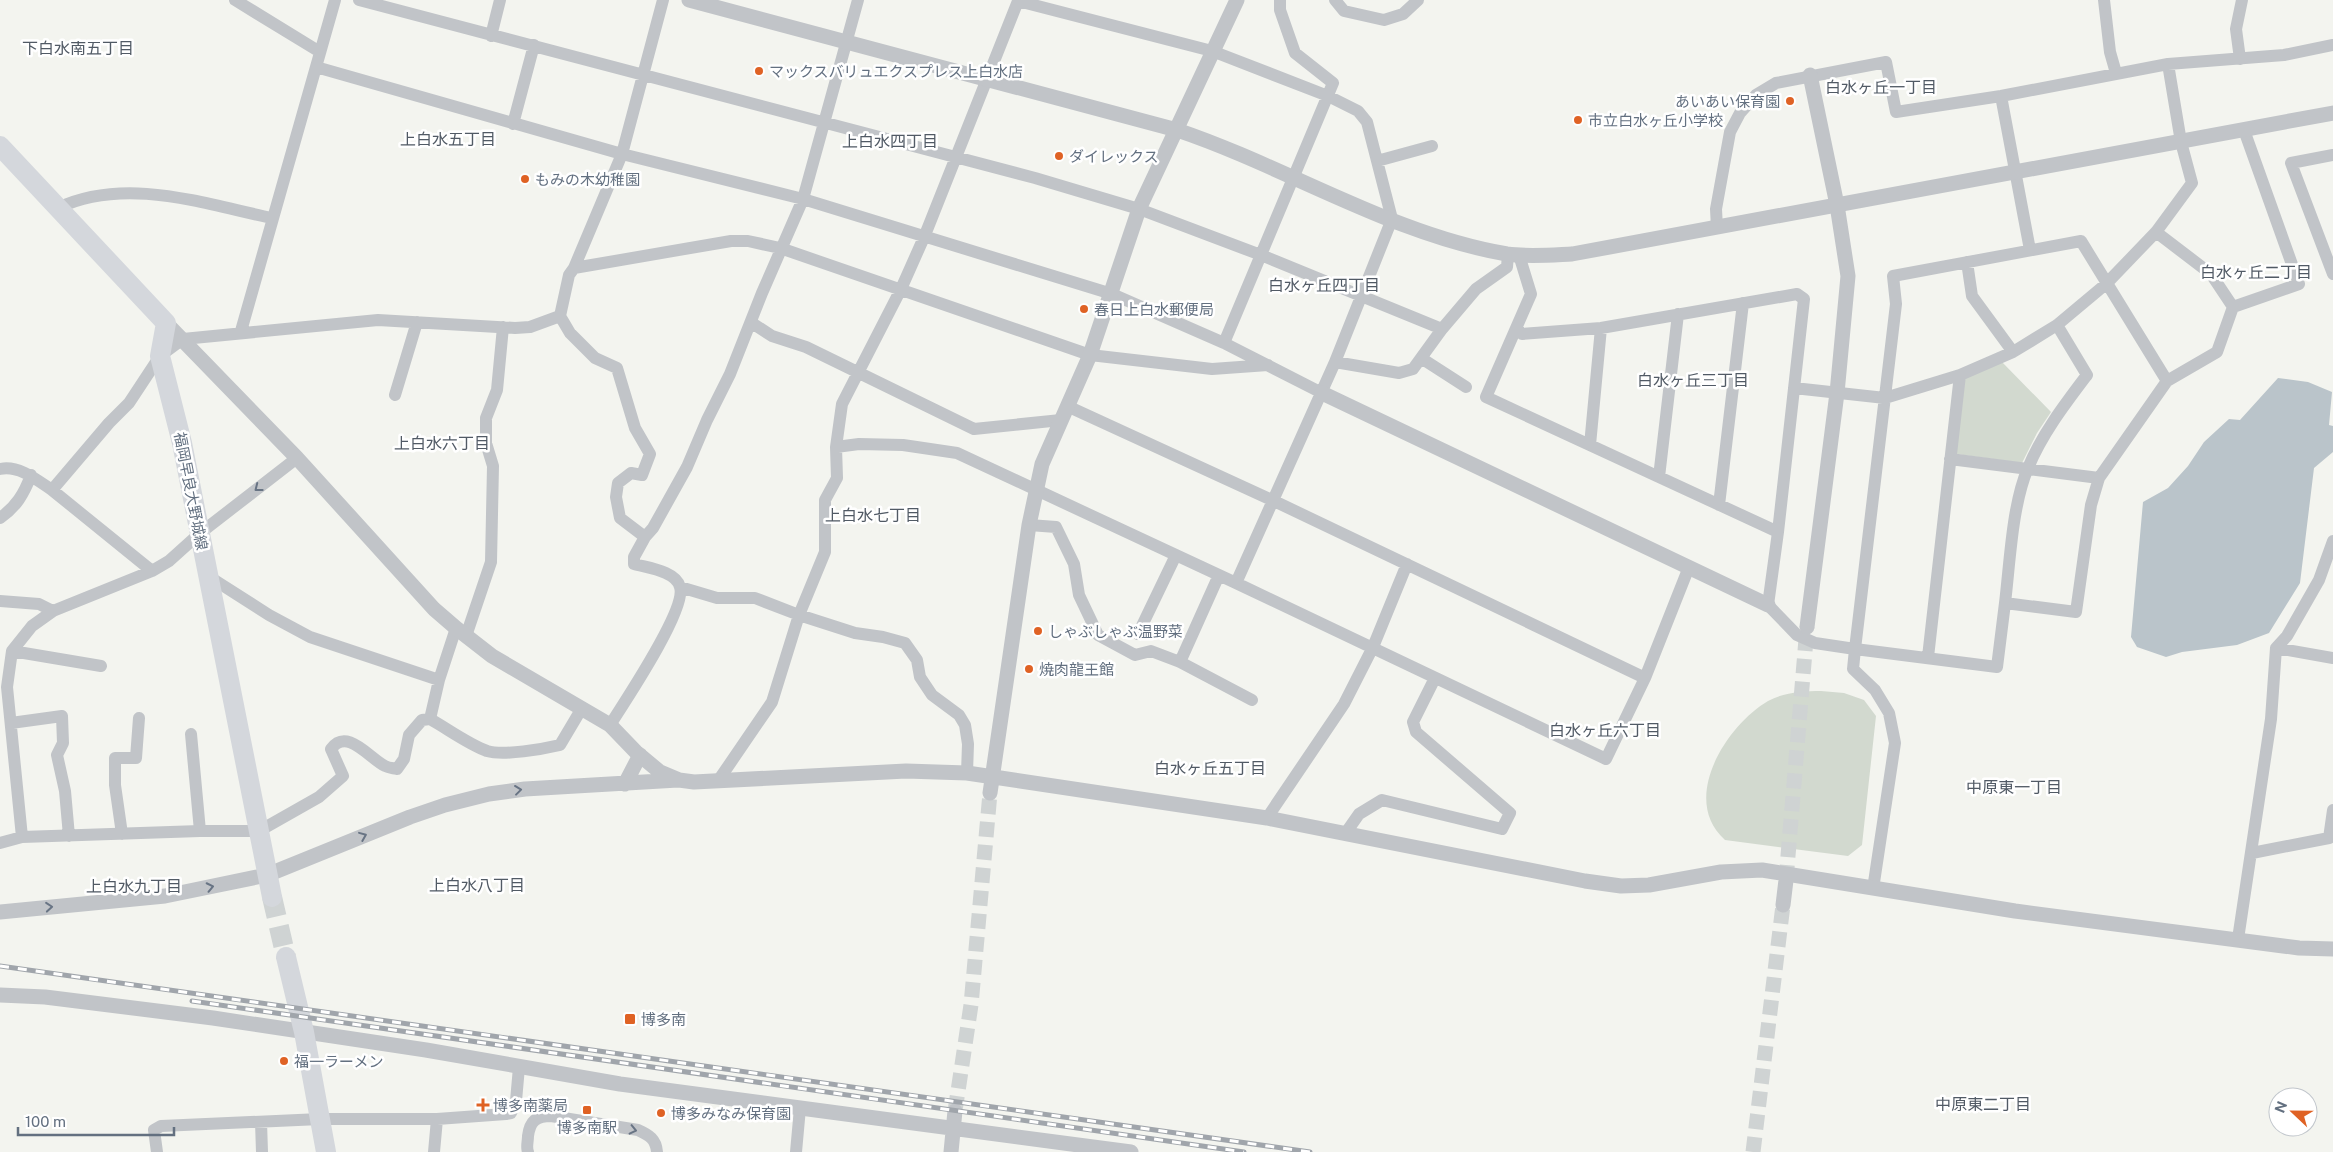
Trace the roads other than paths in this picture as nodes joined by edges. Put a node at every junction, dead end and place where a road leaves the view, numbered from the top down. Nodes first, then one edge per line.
1 (235, 0) edge
2 (335, 0) edge
3 (359, 0) edge
4 (500, 0) edge
5 (663, 0) edge
6 (689, 0) edge
7 (858, 0) edge
8 (1017, 0) edge
9 (1237, 0) edge
10 (1280, 0) edge
11 (1335, 0) edge
12 (1418, 0) edge
13 (2104, 0) edge
14 (2242, 0) edge
15 (491, 36) junction
16 (846, 42) junction
17 (2333, 45) edge
18 (534, 46) junction
19 (1212, 51) junction
20 (320, 52) junction
21 (2240, 59) junction
22 (2168, 64) junction
23 (316, 67) junction
24 (2116, 73) junction
25 (644, 75) junction
26 (1810, 75) junction
27 (988, 80) junction
28 (1328, 96) junction
29 (2001, 96) junction
30 (2333, 113) edge
31 (826, 122) junction
32 (513, 124) junction
33 (1177, 130) junction
34 (2244, 130) junction
35 (2181, 142) junction
36 (0, 146) edge
37 (1432, 146) dead end
38 (622, 154) junction
39 (2333, 155) edge
40 (956, 158) junction
41 (1377, 161) junction
42 (2015, 172) junction
43 (1292, 178) junction
44 (803, 199) junction
45 (1837, 206) junction
46 (58, 208) junction
47 (1139, 210) junction
48 (272, 218) junction
49 (1392, 219) junction
50 (1717, 228) junction
51 (2156, 232) junction
52 (925, 235) junction
53 (782, 248) junction
54 (2030, 250) junction
55 (1513, 254) junction
56 (1261, 255) junction
57 (1967, 262) junction
58 (574, 268) junction
59 (2333, 274) edge
60 (2106, 284) junction
61 (901, 289) junction
62 (1112, 294) junction
63 (1362, 295) junction
64 (1743, 303) junction
65 (2233, 307) junction
66 (1678, 314) junction
67 (560, 316) junction
68 (417, 322) junction
69 (166, 323) junction
70 (752, 323) junction
71 (2057, 325) junction
72 (503, 327) junction
73 (1601, 328) junction
74 (1442, 329) junction
75 (1517, 330) junction
76 (241, 332) junction
77 (183, 339) junction
78 (1224, 343) junction
79 (2013, 352) junction
80 (160, 356) junction
81 (1090, 356) junction
82 (1421, 358) junction
83 (1335, 362) junction
84 (1268, 365) junction
85 (857, 372) junction
86 (1960, 375) junction
87 (2167, 381) junction
88 (1466, 388) dead end
89 (1794, 388) junction
90 (1322, 393) junction
91 (1837, 393) junction
92 (395, 395) dead end
93 (1885, 398) junction
94 (1064, 413) junction
95 (1590, 445) junction
96 (836, 447) junction
97 (297, 458) junction
98 (1950, 459) junction
99 (2028, 468) junction
100 (0, 469) edge
101 (32, 476) junction
102 (1659, 477) junction
103 (2099, 478) junction
104 (52, 490) junction
105 (1035, 490) junction
106 (1274, 501) junction
107 (1719, 505) junction
108 (0, 518) edge
109 (1028, 525) junction
110 (1778, 532) junction
111 (199, 534) junction
112 (645, 536) junction
113 (2333, 541) edge
114 (1176, 554) junction
115 (1407, 564) junction
116 (1689, 567) junction
117 (152, 571) junction
118 (1219, 575) junction
119 (208, 576) junction
120 (1236, 584) junction
121 (680, 587) junction
122 (0, 601) edge
123 (2005, 603) junction
124 (1768, 606) junction
125 (53, 611) junction
126 (798, 615) junction
127 (1807, 627) tunnel mouth
128 (461, 632) junction
129 (1138, 634) dead end
130 (1372, 647) junction
131 (2276, 648) junction
132 (1855, 649) junction
133 (1928, 657) junction
134 (7, 658) edge
135 (2333, 658) edge
136 (1180, 662) junction
137 (101, 666) dead end
138 (1435, 678) junction
139 (1645, 678) junction
140 (439, 680) junction
141 (1252, 700) dead end
142 (582, 708) junction
143 (139, 718) dead end
144 (430, 718) junction
145 (11, 723) junction
146 (610, 725) junction
147 (191, 734) dead end
148 (640, 755) junction
149 (967, 773) junction
150 (992, 776) junction
151 (679, 780) junction
152 (718, 781) junction
153 (625, 784) junction
154 (990, 793) tunnel mouth
155 (2333, 810) edge
156 (1267, 818) junction
157 (200, 831) junction
158 (260, 831) junction
159 (122, 834) junction
160 (1345, 834) junction
161 (69, 836) junction
162 (22, 837) junction
163 (0, 843) edge
164 (2252, 853) junction
165 (268, 875) junction
166 (1786, 880) tunnel mouth
167 (1873, 889) junction
168 (272, 897) tunnel mouth
169 (1783, 906) tunnel mouth
170 (0, 912) edge
171 (2238, 939) junction
172 (2333, 949) edge
173 (286, 957) tunnel mouth
174 (0, 995) edge
175 (304, 1032) junction
176 (518, 1067) junction
177 (800, 1108) junction
178 (955, 1111) tunnel mouth
179 (320, 1119) junction
180 (437, 1119) junction
181 (261, 1122) junction
182 (954, 1127) junction
183 (1086, 1149) edge
184 (157, 1152) edge
185 (262, 1152) edge
186 (326, 1152) edge
187 (434, 1152) edge
188 (528, 1152) edge
189 (657, 1152) edge
190 (796, 1152) edge
191 (951, 1152) edge
192 (1131, 1152) edge

1 - 20 street
2 - 20 street
3 - 15 street
4 - 15 street
5 - 25 street
6 - 16 street
7 - 16 street
8 - 19 street
8 - 27 street
9 - 19 street
10 - 28 street
11 - 12 street
13 - 24 street
14 - 21 street
15 - 18 street
16 - 27 street
16 - 31 street
17 - 21 street
18 - 25 street
18 - 32 street
19 - 28 street
19 - 33 street
20 - 23 street
21 - 22 street
22 - 24 street
22 - 35 street
23 - 32 street
23 - 48 street
24 - 29 street
25 - 31 street
25 - 38 street
26 - 29 street
26 - 45 street
26 - 50 street
27 - 33 street
27 - 40 street
28 - 41 street
28 - 43 street
29 - 42 street
30 - 34 street
31 - 40 street
31 - 44 street
32 - 38 street
33 - 43 street
33 - 47 street
34 - 35 street
34 - 65 street
35 - 42 street
35 - 51 street
36 - 46 main road
37 - 41 street
38 - 44 street
38 - 58 street
39 - 59 street
40 - 47 street
40 - 52 street
41 - 49 street
42 - 45 street
42 - 54 street
43 - 49 street
43 - 56 street
44 - 52 street
44 - 53 street
45 - 50 street
45 - 91 street
46 - 48 street
46 - 69 main road
47 - 56 street
47 - 62 street
48 - 76 street
49 - 55 street
49 - 63 street
50 - 55 street
51 - 60 street
51 - 65 street
52 - 61 street
52 - 62 street
53 - 58 street
53 - 61 street
53 - 70 street
54 - 57 street
54 - 60 street
55 - 74 street
55 - 75 street
56 - 63 street
56 - 78 street
57 - 79 street
57 - 93 street
58 - 67 street
60 - 71 street
60 - 87 street
61 - 81 street
61 - 85 street
62 - 78 street
62 - 81 street
63 - 74 street
63 - 83 street
64 - 66 street
64 - 89 street
64 - 107 street
65 - 87 street
66 - 73 street
66 - 102 street
67 - 72 street
67 - 112 street
68 - 72 street
68 - 76 street
68 - 92 street
69 - 77 street
69 - 80 main road, 福岡早良大野城線
70 - 85 street
70 - 112 street
71 - 79 street
71 - 99 street
72 - 128 street
73 - 75 street
73 - 95 street
74 - 82 street
75 - 95 street
76 - 77 street
77 - 80 street
77 - 97 street
78 - 84 street
79 - 86 street
80 - 104 street
80 - 111 main road, 福岡早良大野城線
81 - 84 street
81 - 94 street
82 - 83 street
82 - 88 street
83 - 90 street
84 - 90 street
85 - 94 street
85 - 96 street
86 - 93 street
86 - 98 street
87 - 103 street
89 - 91 street
89 - 110 street
90 - 106 street
90 - 116 street
91 - 93 street
91 - 127 street
93 - 132 street
94 - 105 street
94 - 106 street
95 - 102 street
96 - 105 street
96 - 126 street
97 -> 111 street
97 - 128 street
98 - 99 street
98 - 133 street
99 - 103 street
99 - 123 street
100 - 101 street
101 - 104 street
101 - 108 street
102 - 107 street
103 - 123 street
104 - 117 street
105 - 109 street
105 - 114 street
106 - 115 street
106 - 120 street
107 - 110 street
109 - 136 street
109 - 150 street
110 - 124 street
111 - 117 street
111 - 119 main road, 福岡早良大野城線
112 - 121 street
113 - 131 street
114 - 118 street
114 - 129 street
115 - 130 street
115 - 139 street
116 - 124 street
116 - 139 street
117 - 125 street
118 - 120 street
118 - 136 street
119 - 140 street
119 - 158 main road, 福岡早良大野城線
120 - 130 street
121 - 126 street
121 - 146 street
122 - 125 street
123 - 133 street
124 - 132 street
125 - 134 street
126 - 149 street
126 - 152 street
128 - 140 street
128 - 142 street
130 - 138 street
130 - 156 street
131 - 135 street
131 - 164 street
132 - 133 street
132 - 167 street
134 - 137 street
134 - 145 street
136 - 141 street
138 - 139 street
138 - 160 street
140 - 144 street
142 - 144 street
142 - 146 street
143 - 159 street
144 - 158 street
145 - 161 street
145 - 162 street
146 - 148 street
147 - 157 street
148 - 151 street
148 - 153 street
149 - 150 street
149 - 152 street
150 - 154 street
150 - 156 street
151 - 152 street
151 - 153 street
165 -> 153 street
155 - 164 street
156 - 160 street
157 - 158 street
157 - 159 street
158 - 165 main road, 福岡早良大野城線
159 - 161 street
160 - 167 street
161 - 162 street
162 - 163 street
164 - 171 street
165 - 168 main road, 福岡早良大野城線
170 -> 165 street
166 - 169 street
167 - 171 street
171 - 172 street
173 - 175 main road
174 - 175 street
175 - 176 street
175 - 179 main road
176 - 177 street
176 - 180 street
177 - 182 street
177 - 190 street
178 - 182 street
179 - 180 street
179 - 181 street
179 - 186 main road
180 - 187 street
181 - 184 street
181 - 185 street
182 - 183 street
182 - 191 street
183 - 192 street
188 -> 189 street

